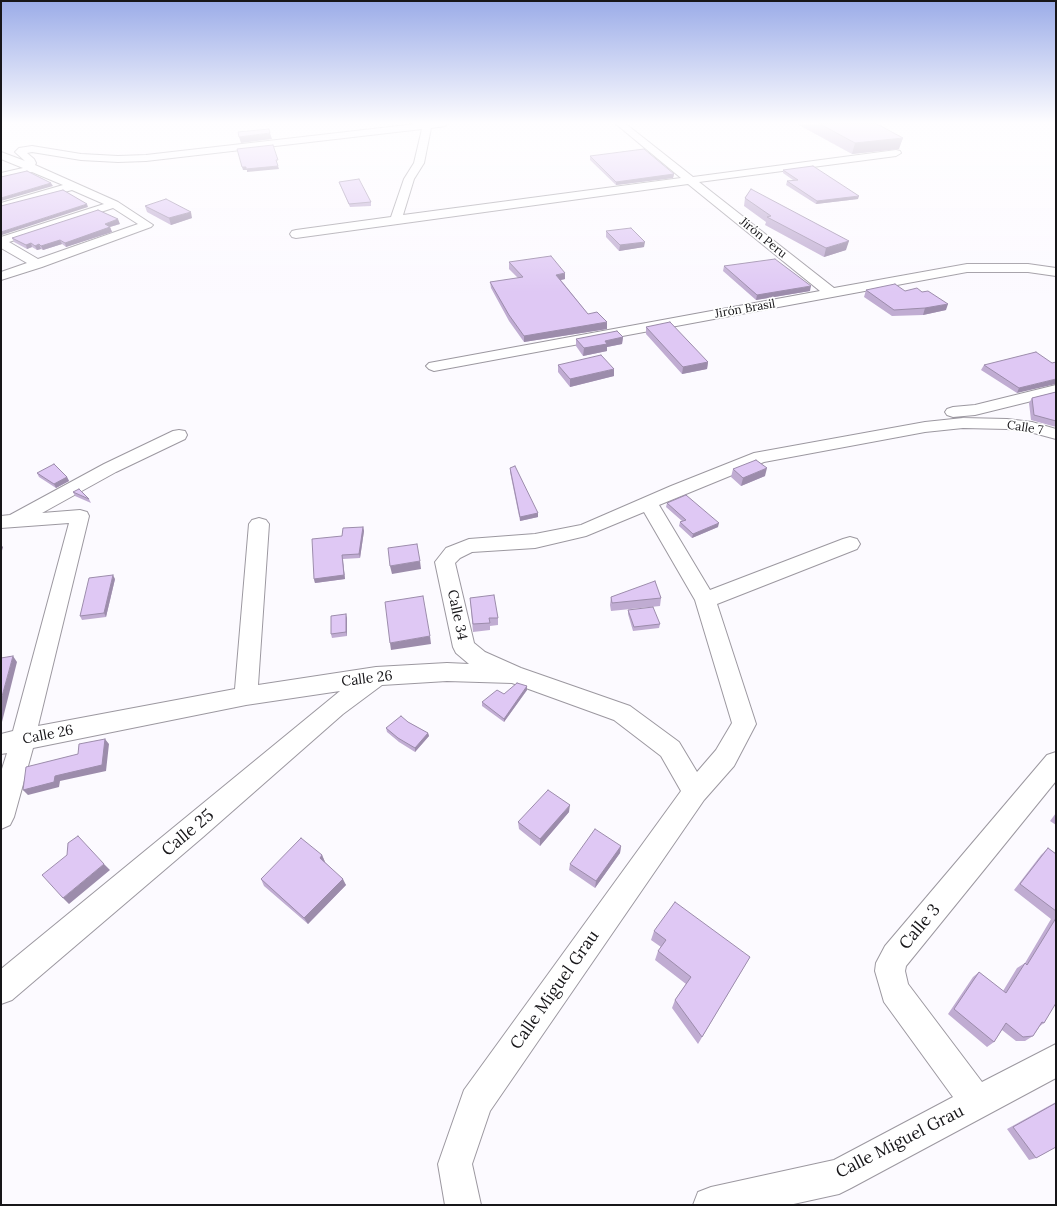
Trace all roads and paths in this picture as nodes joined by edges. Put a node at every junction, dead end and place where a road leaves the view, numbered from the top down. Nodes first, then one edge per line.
1 (60, 180) edge
2 (409, 180) edge
3 (688, 180) edge
4 (690, 180) edge
5 (73, 186) junction
6 (114, 204) junction
7 (1, 206) edge
8 (396, 220) junction
9 (296, 234) dead end
10 (1, 242) edge
11 (38, 264) junction
12 (1056, 272) edge
13 (1, 276) edge
14 (831, 293) junction
15 (434, 366) dead end
16 (1056, 390) edge
17 (975, 410) junction
18 (922, 413) dead end
19 (994, 424) junction
20 (1056, 434) edge
21 (179, 435) dead end
22 (648, 503) junction
23 (7, 521) edge
24 (259, 524) dead end
25 (850, 544) dead end
26 (453, 553) joint
27 (705, 600) junction
28 (513, 674) junction
29 (376, 676) junction
30 (246, 696) junction
31 (23, 739) junction
32 (1, 744) edge
33 (1056, 763) edge
34 (695, 792) junction
35 (1, 817) edge
36 (1, 989) edge
37 (1056, 1060) edge
38 (977, 1102) junction
39 (463, 1205) edge
40 (711, 1205) edge

1 - 5 street
2 - 8 street
3 - 8 street
4 - 14 street, Jirón Peru
5 - 6 street
5 - 7 street
6 - 10 street
6 - 11 street
8 - 9 street
10 - 11 street
11 - 13 street
12 - 14 street, Jirón Brasil
14 - 15 street, Jirón Brasil
16 - 17 street
17 - 18 street
17 - 19 street
19 - 20 street, Calle 7
19 - 22 street, Calle 7
21 - 23 street
22 - 26 street, Calle 7
22 - 27 street, Calle Miguel Grau
23 - 31 street
24 - 30 street
25 - 27 street
26 - 28 street, Calle 34
27 - 34 street, Calle Miguel Grau
28 - 29 street, Calle 26
28 - 34 street, Calle 26
29 - 30 street, Calle 26
29 - 36 street, Calle 25
30 - 31 street, Calle 26
31 - 32 street, Calle 26
31 - 35 street
33 - 38 street, Calle 3
34 - 39 street, Calle Miguel Grau
37 - 38 street, Calle Miguel Grau
38 - 40 street, Calle Miguel Grau

